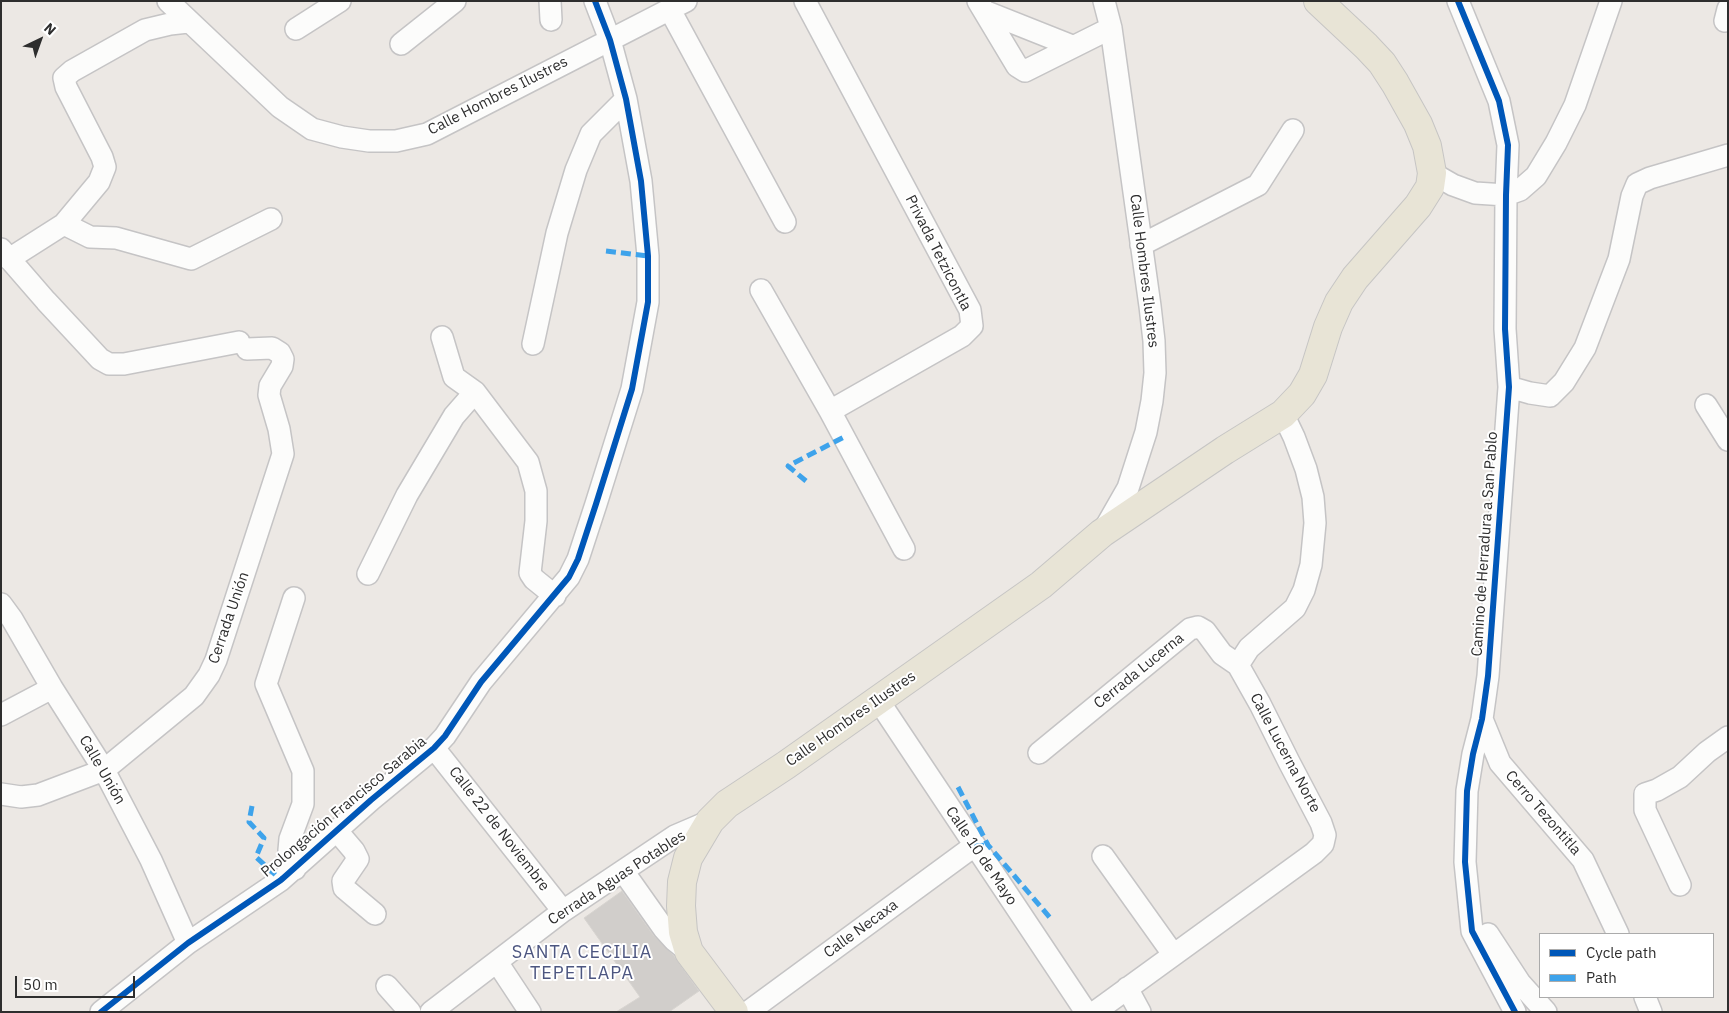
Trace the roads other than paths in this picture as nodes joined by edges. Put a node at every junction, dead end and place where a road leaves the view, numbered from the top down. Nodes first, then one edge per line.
1 (168, 1) edge
2 (340, 1) edge
3 (455, 1) edge
4 (595, 1) edge
5 (805, 1) edge
6 (1104, 1) edge
7 (1318, 1) edge
8 (1458, 1) edge
9 (1611, 1) edge
10 (678, 6) edge
11 (981, 6) edge
12 (188, 22) junction
13 (1111, 28) junction
14 (296, 29) dead end
15 (610, 40) junction
16 (401, 44) dead end
17 (1072, 46) junction
18 (626, 99) junction
19 (1293, 130) dead end
20 (1728, 154) edge
21 (1432, 173) junction
22 (1506, 195) junction
23 (271, 219) dead end
24 (785, 222) dead end
25 (64, 224) junction
26 (1141, 245) junction
27 (5, 254) edge
28 (761, 290) dead end
29 (442, 337) dead end
30 (533, 344) dead end
31 (1509, 387) junction
32 (475, 392) junction
33 (1706, 405) dead end
34 (830, 411) junction
35 (1282, 414) junction
36 (1728, 440) edge
37 (1102, 533) junction
38 (904, 550) dead end
39 (368, 574) dead end
40 (554, 596) junction
41 (294, 598) dead end
42 (1, 604) edge
43 (1238, 665) junction
44 (52, 688) junction
45 (878, 700) junction
46 (1, 715) edge
47 (1482, 719) junction
48 (1728, 737) edge
49 (434, 748) junction
50 (1038, 753) dead end
51 (104, 770) junction
52 (1, 794) edge
53 (710, 821) junction
54 (337, 832) junction
55 (974, 846) junction
56 (1103, 856) dead end
57 (295, 869) junction
58 (623, 871) junction
59 (1680, 884) dead end
60 (1467, 894) junction
61 (563, 911) junction
62 (375, 914) dead end
63 (1618, 933) edge
64 (188, 943) junction
65 (689, 952) junction
66 (1173, 954) junction
67 (497, 962) junction
68 (387, 986) dead end
69 (1127, 988) junction
70 (1645, 998) edge
71 (101, 1012) edge
72 (410, 1012) edge
73 (431, 1012) edge
74 (530, 1012) edge
75 (734, 1012) edge
76 (748, 1012) edge
77 (1086, 1012) edge
78 (1095, 1012) edge
79 (1140, 1012) edge
80 (1515, 1012) edge
81 (1546, 1012) edge
82 (1651, 1012) edge

1 - 12 street, Calle Hombres Ilustres
2 - 14 street
3 - 16 street
4 - 15 street, Prolongación Francisco Sarabia
5 - 34 street, Privada Tetzicontla
6 - 13 street, Calle Hombres Ilustres
7 - 21 main road
8 - 22 street, Camino de Herradura a San Pablo
9 - 22 street
10 - 15 street, Calle Hombres Ilustres
10 - 24 street
11 - 17 street
11 - 17 street
12 - 15 street, Calle Hombres Ilustres
12 - 25 street
13 - 17 street
13 - 26 street, Calle Hombres Ilustres
15 - 18 street, Prolongación Francisco Sarabia
18 - 30 street
18 - 40 street, Prolongación Francisco Sarabia
19 - 26 street
20 - 31 street
21 - 22 street
21 - 35 main road, Calle Hombres Ilustres
22 - 31 street, Camino de Herradura a San Pablo
23 - 25 street
25 - 27 street
26 - 37 street, Calle Hombres Ilustres
27 - 51 street, Cerrada Unión
28 - 34 street
29 - 32 street
31 - 47 street, Camino de Herradura a San Pablo
32 - 39 street
32 - 40 street
33 - 36 street
34 - 38 street
35 - 37 main road, Calle Hombres Ilustres
35 - 43 street
37 - 45 main road, Calle Hombres Ilustres
40 - 49 street, Prolongación Francisco Sarabia
41 - 57 street
42 - 44 street, Calle Unión
43 - 50 street, Cerrada Lucerna
43 - 66 street, Calle Lucerna Norte
44 - 46 street
44 - 51 street, Calle Unión
45 - 53 main road, Calle Hombres Ilustres
45 - 55 street, Calle 10 de Mayo
47 - 60 street, Camino de Herradura a San Pablo
47 - 63 street, Cerro Tezontitla
48 - 59 street
49 - 54 street, Prolongación Francisco Sarabia
49 - 61 street, Calle 22 de Noviembre
51 - 52 street, Cerrada Unión
51 - 64 street, Calle Unión
53 - 58 street, Cerrada Aguas Potables
53 - 65 main road, Calle Hombres Ilustres
54 - 57 street, Prolongación Francisco Sarabia
54 - 62 street
55 - 76 street, Calle Necaxa
55 - 77 street, Calle 10 de Mayo
56 - 66 street
57 - 64 street, Prolongación Francisco Sarabia
58 - 61 street, Cerrada Aguas Potables
58 - 65 street, Calle Hombres Ilustres
60 - 80 street, Camino de Herradura a San Pablo
60 - 81 street
61 - 67 street, Cerrada Aguas Potables
64 - 71 street, Prolongación Francisco Sarabia
65 - 75 main road, Calle Hombres Ilustres
66 - 69 street, Calle Lucerna Norte
67 - 73 street, Cerrada Aguas Potables
67 - 74 street
68 - 72 street
69 - 78 street, Calle Lucerna Norte
69 - 79 street
70 - 82 street

